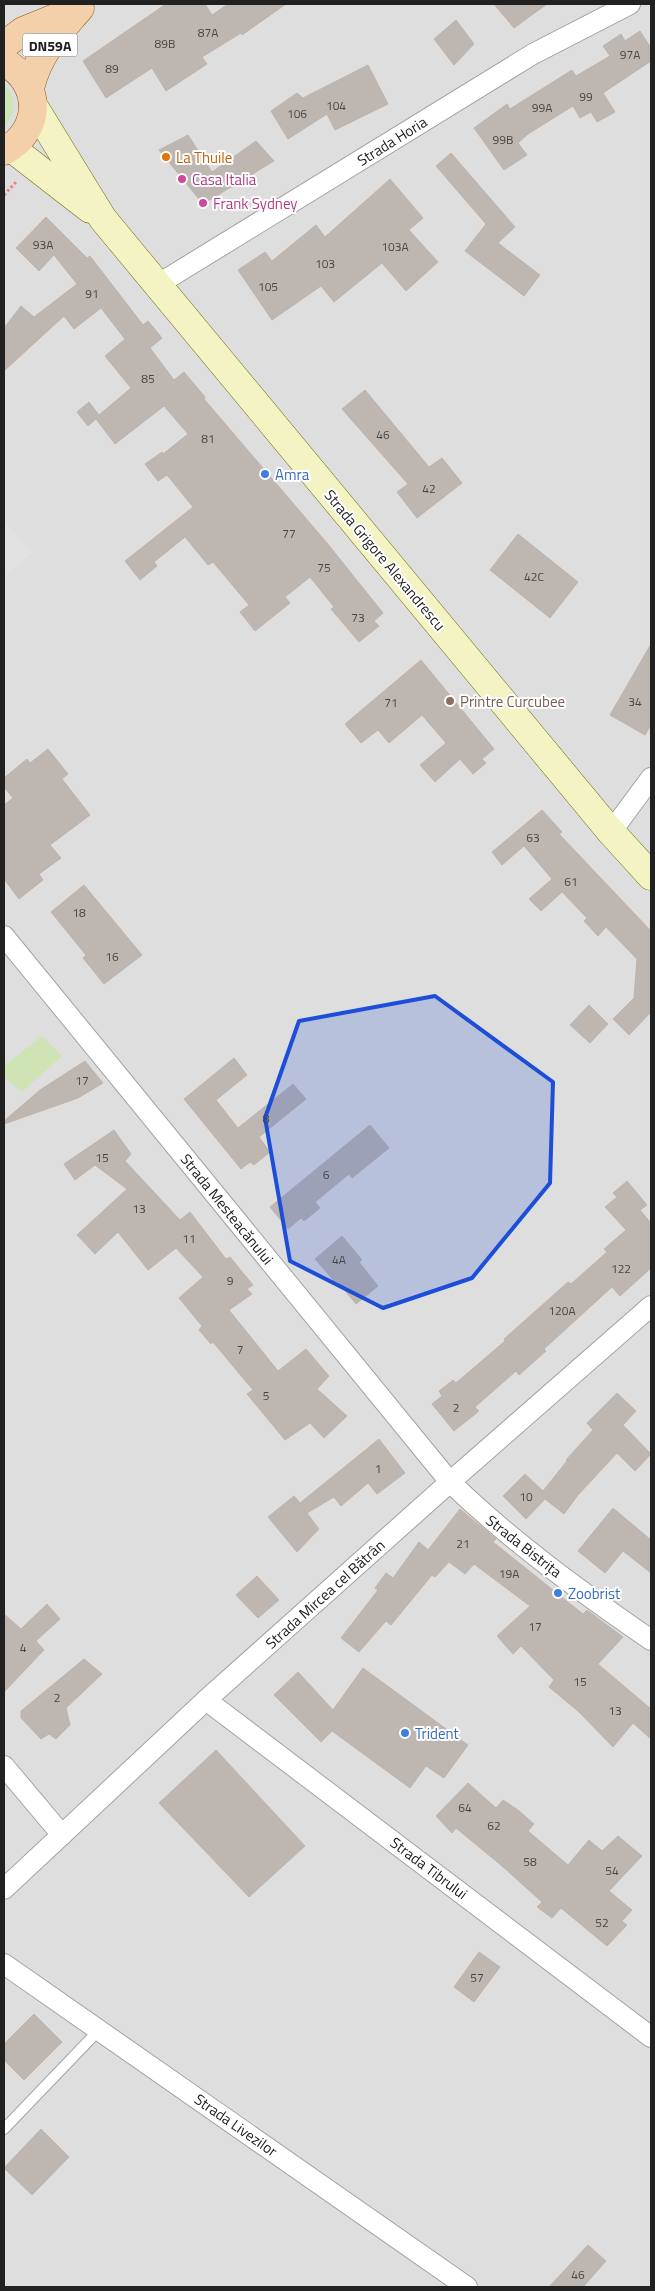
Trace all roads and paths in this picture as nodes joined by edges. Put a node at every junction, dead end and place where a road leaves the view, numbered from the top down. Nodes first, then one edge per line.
1 (630, 4) edge
2 (84, 6) edge
3 (4, 45) edge
4 (4, 62) edge
5 (31, 97) junction
6 (7, 149) edge
7 (19, 179) dead end
8 (4, 195) edge
9 (103, 219) junction
10 (157, 285) junction
11 (651, 778) edge
12 (611, 832) junction
13 (648, 866) edge
14 (4, 936) edge
15 (651, 1306) edge
16 (450, 1482) junction
17 (651, 1640) edge
18 (206, 1700) junction
19 (4, 1766) edge
20 (62, 1835) junction
21 (4, 1889) edge
22 (4, 1964) edge
23 (98, 2030) junction
24 (651, 2037) edge
25 (4, 2129) edge
26 (467, 2287) edge

1 - 10 street, Strada Horia
2 - 3 main road, DN59A
2 - 5 main road, DN59A
4 - 5 main road, DN59A
5 - 6 main road, DN59A
5 - 9 street, Strada Grigore Alexandrescu
6 - 9 street, Strada Grigore Alexandrescu
7 - 8 path
9 - 10 street, Strada Grigore Alexandrescu
10 - 12 street, Strada Grigore Alexandrescu
11 - 12 street
12 - 13 street, Strada Grigore Alexandrescu
14 - 16 street, Strada Mesteacănului
15 - 16 street, Strada Mircea cel Bătrân
16 - 17 street, Strada Bistrița
16 - 18 street, Strada Mircea cel Bătrân
18 - 20 street, Strada Mircea cel Bătrân
18 - 24 street, Strada Tibrului
19 - 20 street
20 - 21 street, Strada Mircea cel Bătrân
22 - 23 street, Strada Livezilor
23 - 25 lane
23 - 26 street, Strada Livezilor

